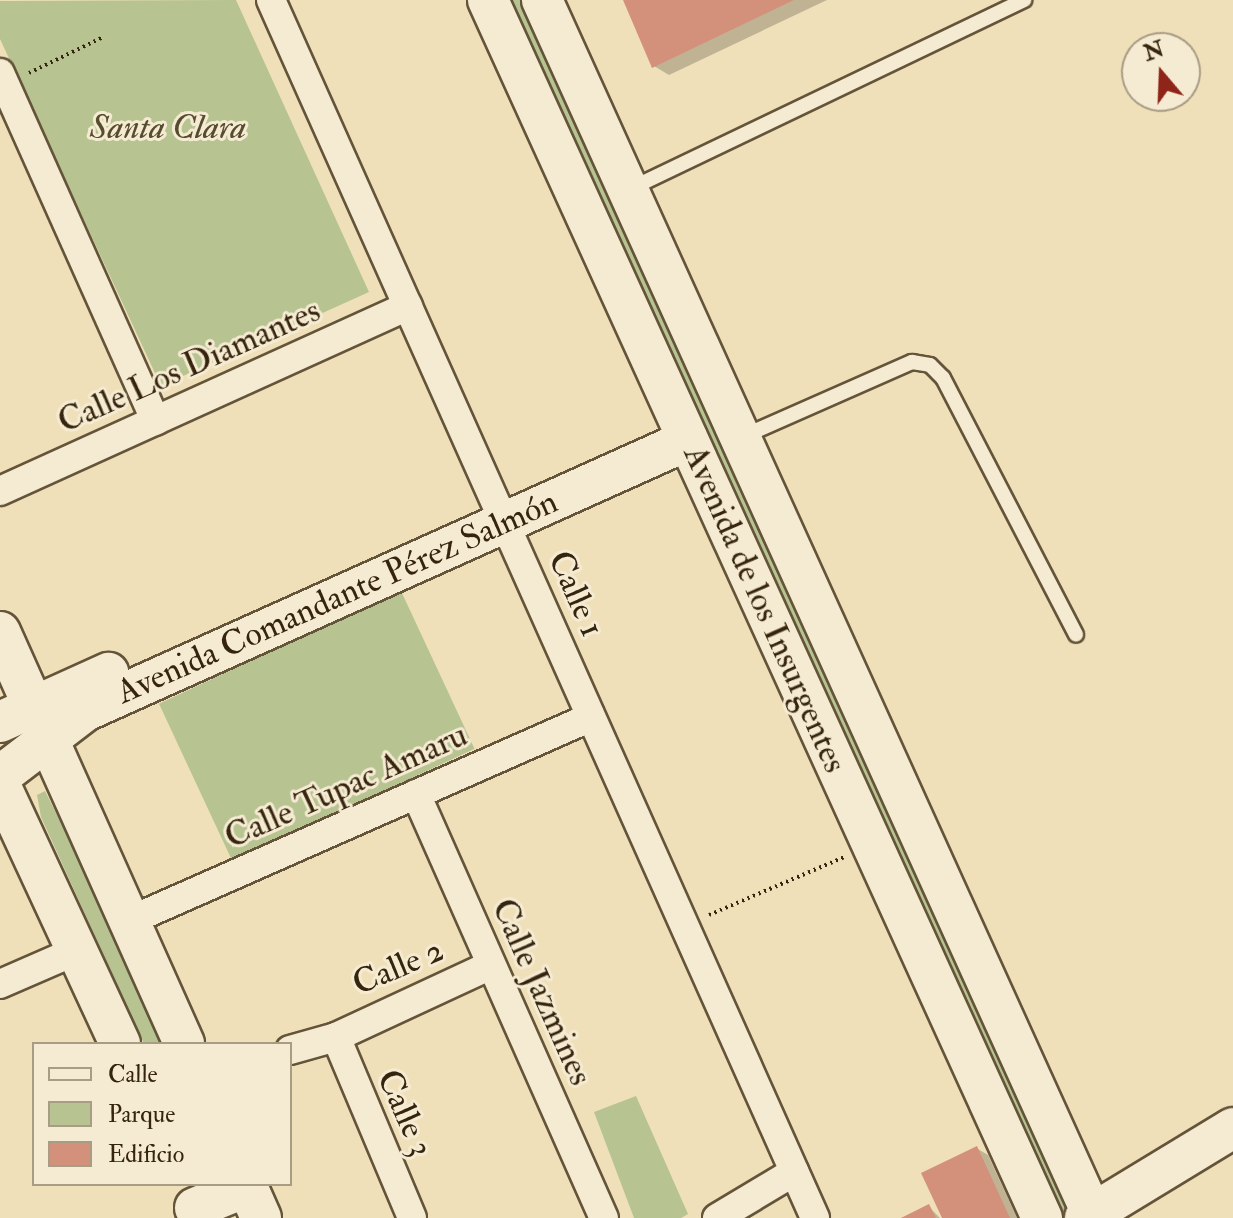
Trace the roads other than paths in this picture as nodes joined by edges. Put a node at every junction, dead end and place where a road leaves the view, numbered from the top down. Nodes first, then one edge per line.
1 (271, 0) edge
2 (488, 0) edge
3 (1024, 0) edge
4 (547, 2) edge
5 (3, 79) edge
6 (628, 190) junction
7 (408, 306) junction
8 (156, 421) junction
9 (683, 428) junction
10 (740, 438) junction
11 (0, 491) edge
12 (499, 511) junction
13 (0, 632) edge
14 (1076, 635) dead end
15 (591, 717) junction
16 (27, 722) edge
17 (0, 776) edge
18 (0, 785) edge
19 (416, 794) junction
20 (129, 921) junction
21 (76, 951) junction
22 (491, 965) junction
23 (0, 984) edge
24 (336, 1037) junction
25 (119, 1042) edge
26 (183, 1042) edge
27 (292, 1049) edge
28 (1017, 1051) junction
29 (975, 1071) junction
30 (1233, 1128) edge
31 (794, 1172) junction
32 (252, 1196) edge
33 (193, 1203) edge
34 (1091, 1217) edge
35 (412, 1218) edge
36 (604, 1218) edge
37 (717, 1218) edge
38 (815, 1218) edge
39 (1042, 1218) edge

1 - 7 street, Calle 1
2 - 9 main road, Avenida de los Insurgentes
3 - 6 lane
4 - 6 main road, Avenida de los Insurgentes
5 - 8 street
6 - 10 main road, Avenida de los Insurgentes
7 - 8 street, Calle Los Diamantes
7 - 12 street, Calle 1
8 - 11 street, Calle Los Diamantes
9 - 12 main road, Avenida Comandante Pérez Salmón
9 - 29 main road, Avenida de los Insurgentes
10 - 14 lane
10 - 28 main road, Avenida de los Insurgentes
12 - 15 street, Calle 1
12 - 16 main road, Avenida Comandante Pérez Salmón
13 - 16 main road
15 - 19 street, Calle Tupac Amaru
15 - 31 street, Calle 1
16 - 17 main road, Avenida Comandante Pérez Salmón
16 - 20 main road
18 - 21 main road
19 - 20 street, Calle Tupac Amaru
19 - 22 street, Calle Jazmines
20 - 26 main road
21 - 23 street
21 - 25 main road
22 - 24 street, Calle 2
22 - 36 street, Calle Jazmines
24 - 27 street, Calle 2
24 - 35 street, Calle 3
28 - 29 main road
28 - 34 main road, Avenida de los Insurgentes
29 - 39 main road, Avenida de los Insurgentes
30 - 34 main road
31 - 37 street
31 - 38 street, Calle 1
32 - 33 main road

